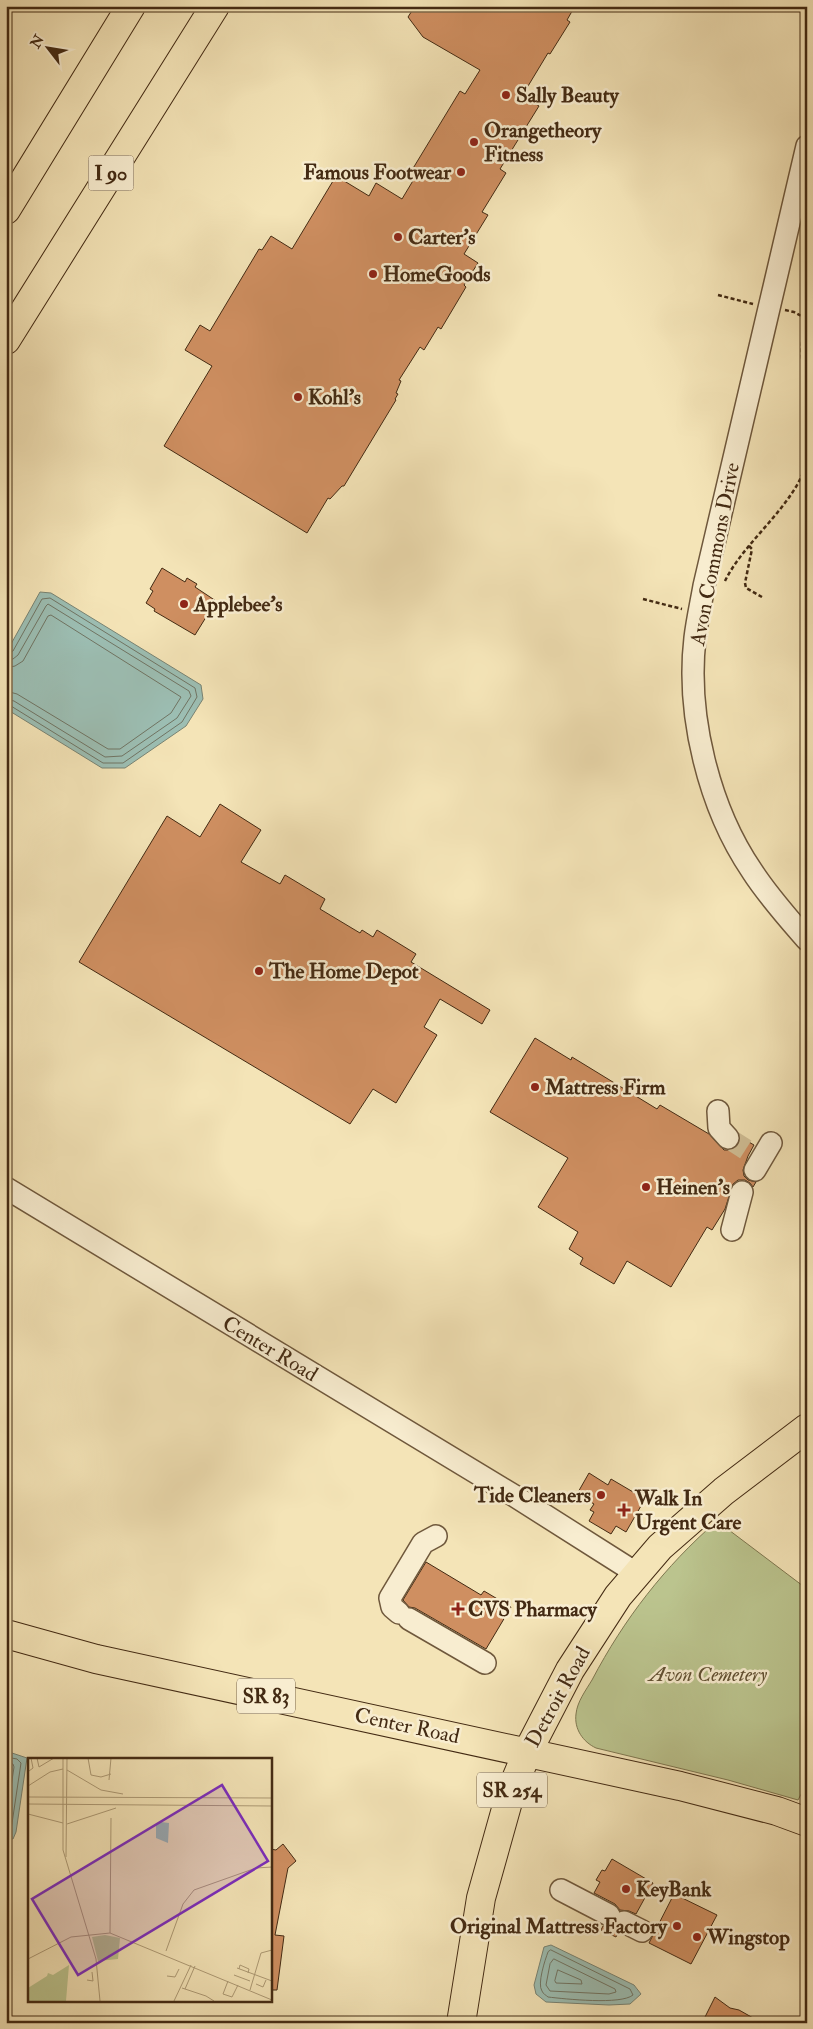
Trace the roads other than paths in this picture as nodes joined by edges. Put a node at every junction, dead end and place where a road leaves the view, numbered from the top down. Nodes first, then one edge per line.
1 (131, 6) edge
2 (215, 6) edge
3 (807, 146) edge
4 (6, 210) edge
5 (6, 340) edge
6 (807, 940) edge
7 (718, 1111) dead end
8 (728, 1138) tunnel mouth
9 (6, 1188) edge
10 (742, 1192) dead end
11 (732, 1230) dead end
12 (807, 1428) edge
13 (436, 1536) dead end
14 (636, 1573) junction
15 (6, 1634) edge
16 (485, 1662) dead end
17 (527, 1753) junction
18 (807, 1822) edge
19 (561, 1890) dead end
20 (625, 1923) dead end
21 (461, 2023) edge

1 - 4 main road
2 - 5 main road, I 90
3 - 6 street, Avon Commons Drive
7 - 8 street
9 - 14 street, Center Road
10 - 11 street
12 - 14 main road, Detroit Road / SR 254
13 - 16 street
14 - 17 main road, Detroit Road / SR 254
15 - 17 main road, Center Road / SR 83
17 - 18 main road, Center Road / SR 83
17 - 21 main road, Detroit Road / SR 254
19 - 20 street

